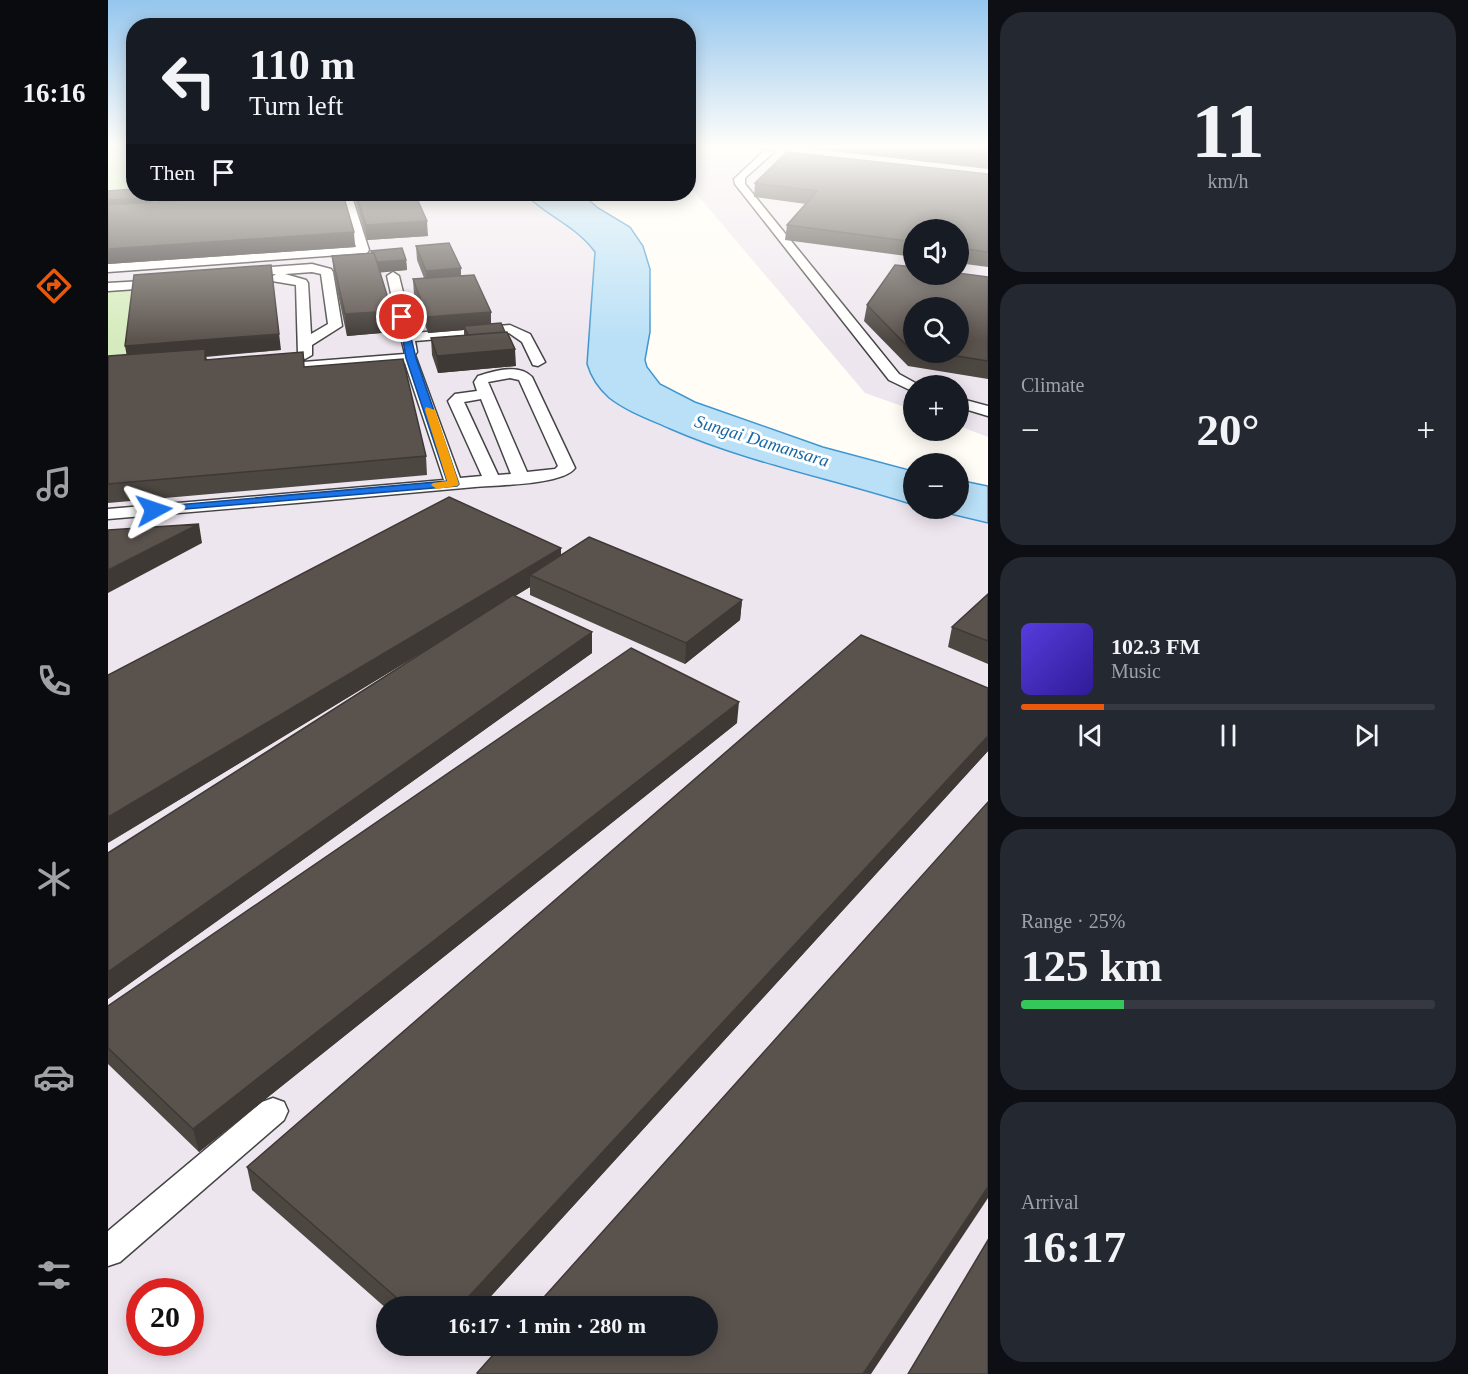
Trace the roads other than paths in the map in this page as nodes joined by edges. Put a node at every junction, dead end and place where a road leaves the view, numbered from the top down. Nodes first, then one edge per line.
1 (352, 212) edge
2 (762, 212) edge
3 (108, 268) edge
4 (393, 276) dead end
5 (108, 282) edge
6 (108, 287) edge
7 (406, 338) junction
8 (305, 355) junction
9 (271, 358) edge
10 (411, 358) junction
11 (538, 362) dead end
12 (260, 369) edge
13 (903, 382) edge
14 (487, 394) junction
15 (988, 394) edge
16 (969, 405) edge
17 (985, 410) edge
18 (521, 478) junction
19 (492, 480) junction
20 (453, 484) junction
21 (108, 514) edge
22 (273, 1111) dead end
23 (108, 1251) edge

1 - 3 lane
2 - 13 lane
4 - 7 lane
5 - 6 lane
7 - 10 lane
7 - 11 lane
8 - 8 lane
8 - 9 lane
8 - 10 lane
8 - 12 lane
10 - 20 lane
14 - 18 lane
14 - 18 lane
14 - 19 lane
15 - 17 lane
16 - 17 lane
18 - 19 lane
19 - 20 lane
20 - 21 lane
22 - 23 lane

